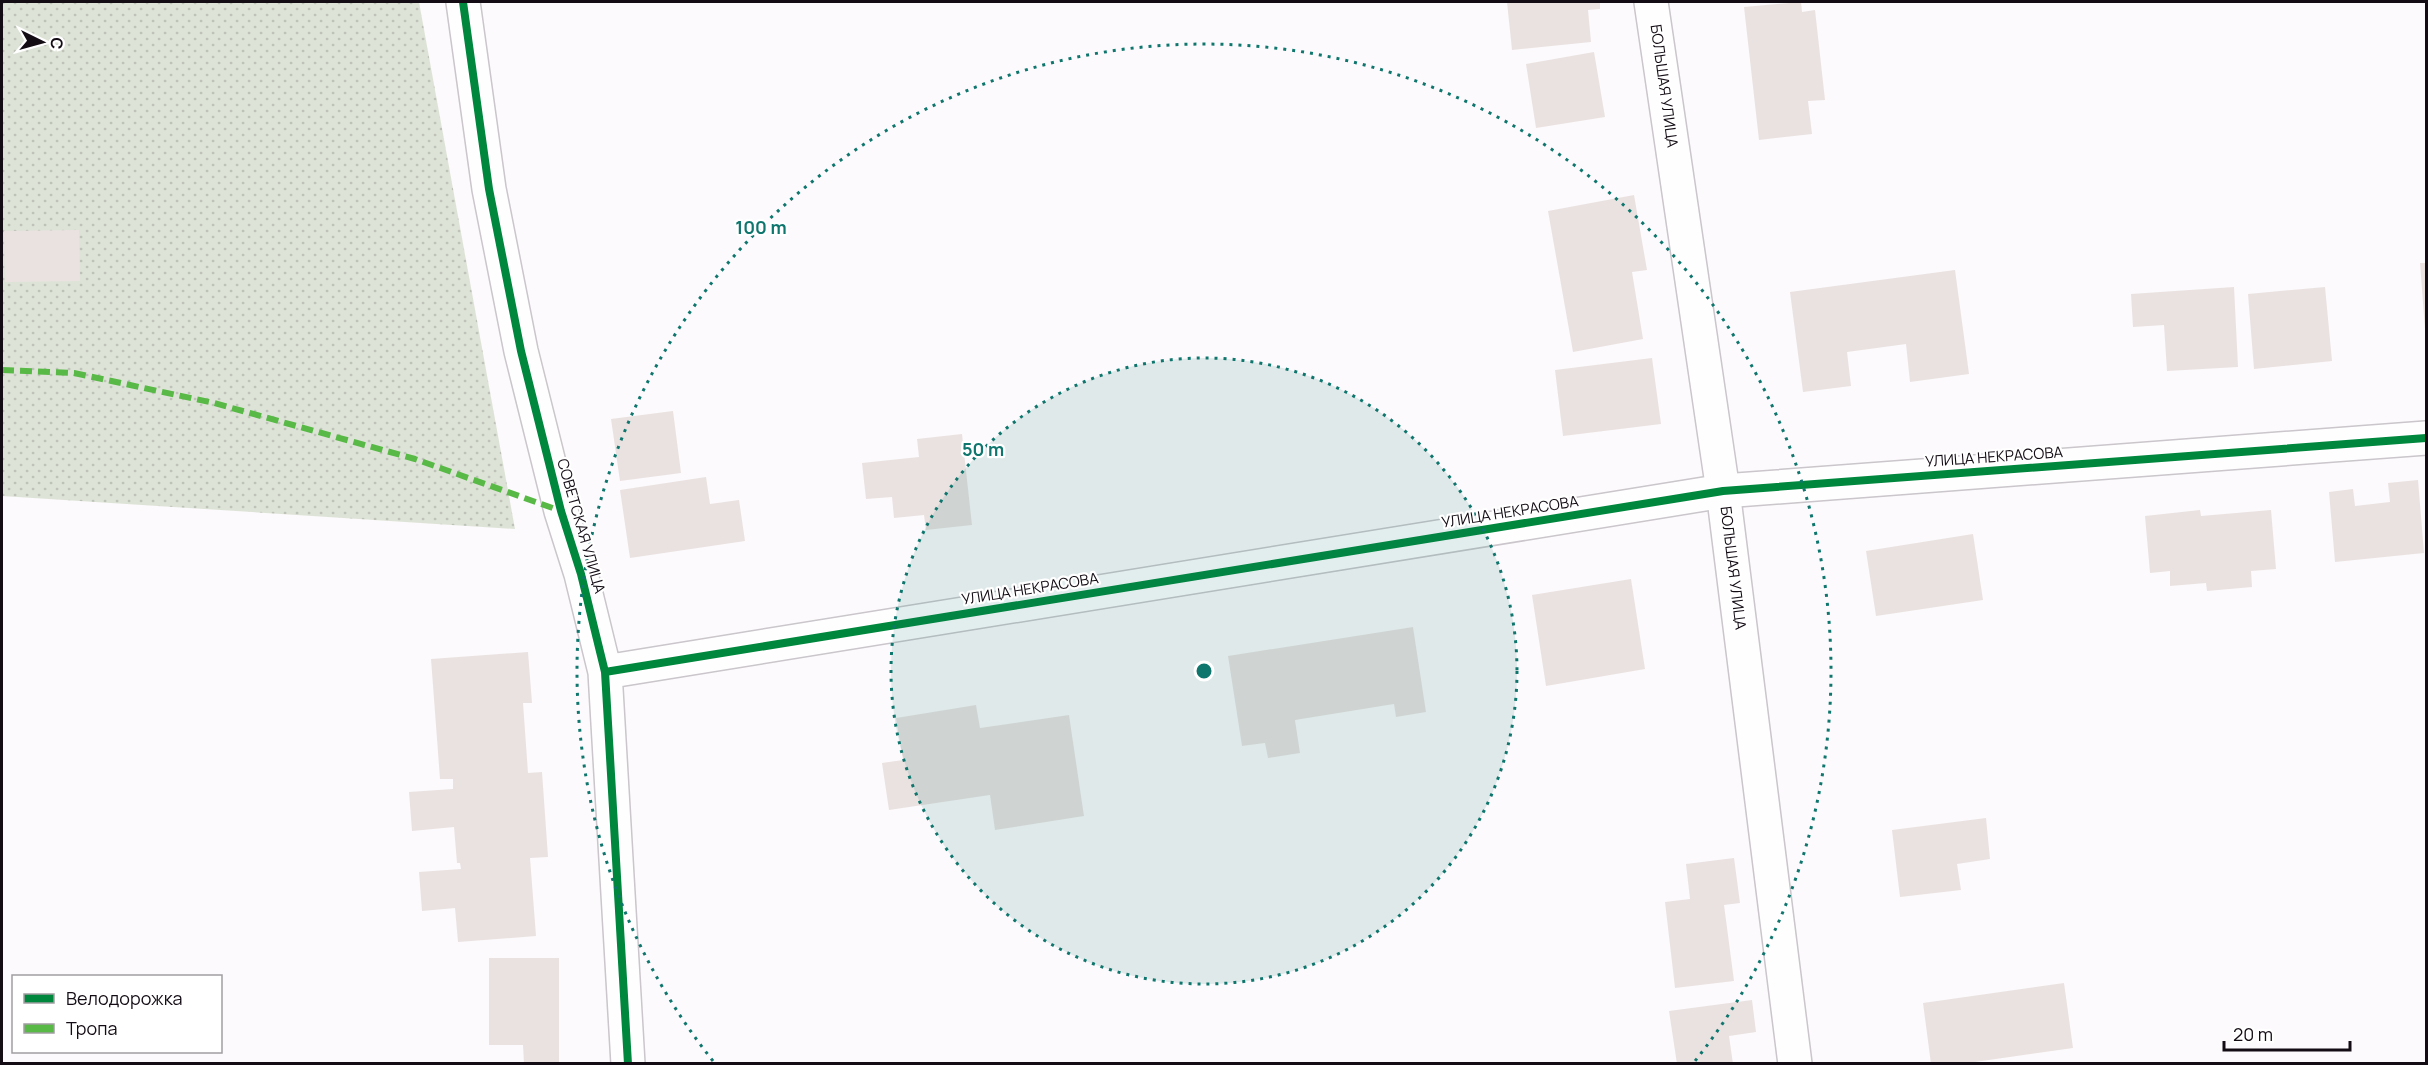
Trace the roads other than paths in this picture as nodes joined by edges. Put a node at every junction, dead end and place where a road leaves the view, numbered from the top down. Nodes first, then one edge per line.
1 (464, 2) edge
2 (1651, 2) edge
3 (2427, 438) edge
4 (1723, 491) junction
5 (605, 672) junction
6 (628, 1064) edge
7 (1795, 1064) edge

1 - 5 street, СОВЕТСКАЯ УЛИЦА
2 - 4 street, БОЛЬШАЯ УЛИЦА
3 - 4 street, УЛИЦА НЕКРАСОВА
4 - 5 street, УЛИЦА НЕКРАСОВА
4 - 7 street, БОЛЬШАЯ УЛИЦА
5 - 6 street, СОВЕТСКАЯ УЛИЦА

